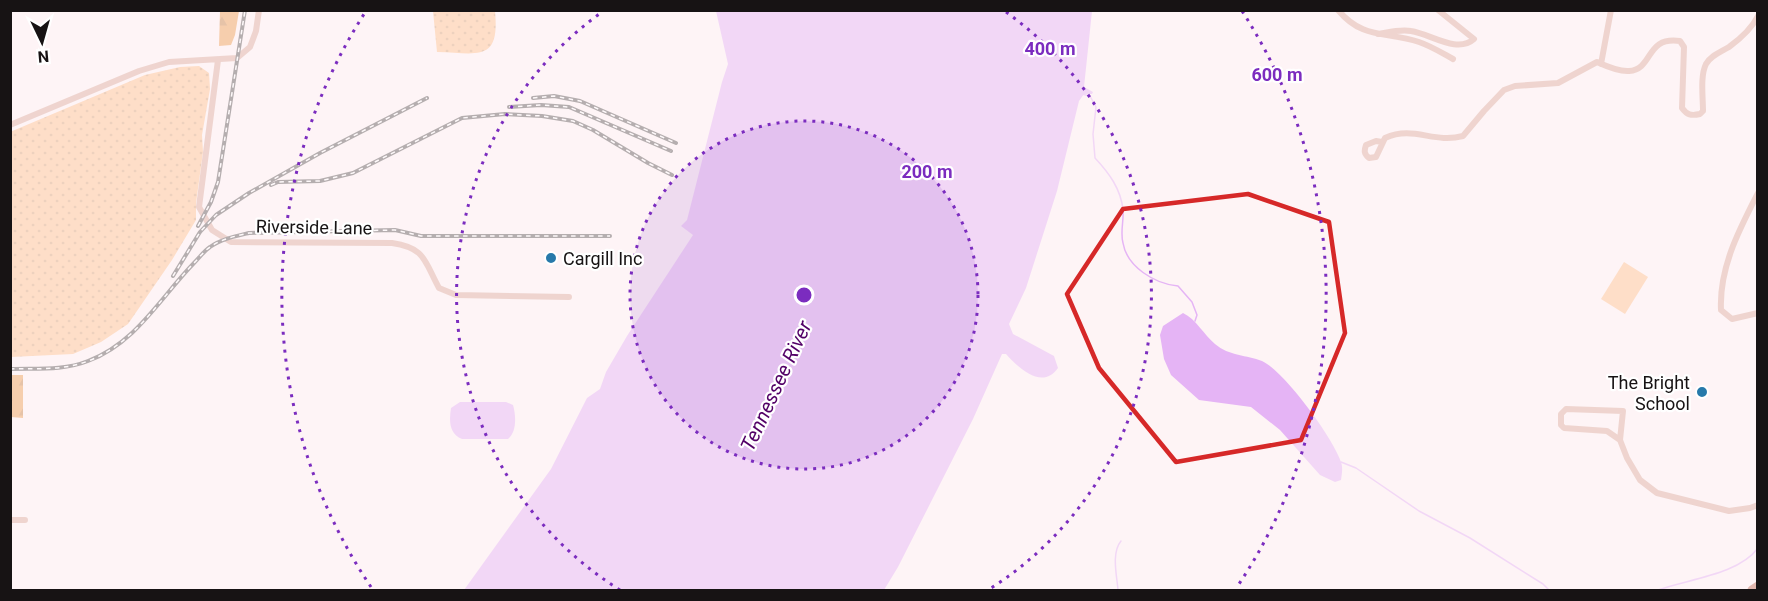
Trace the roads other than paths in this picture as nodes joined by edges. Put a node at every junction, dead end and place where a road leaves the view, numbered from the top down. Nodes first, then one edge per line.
1 (259, 10) edge
2 (1338, 10) edge
3 (1438, 10) edge
4 (1611, 10) edge
5 (1758, 16) edge
6 (1378, 34) junction
7 (1453, 59) dead end
8 (218, 60) junction
9 (1601, 64) junction
10 (10, 125) edge
11 (1382, 142) dead end
12 (1758, 193) edge
13 (569, 297) dead end
14 (1758, 313) edge
15 (1620, 440) junction
16 (1758, 505) edge
17 (10, 520) edge
18 (25, 520) dead end
19 (1758, 586) edge
20 (1752, 591) edge

1 - 8 street
2 - 6 street
3 - 6 street
4 - 9 street
5 - 9 street
6 - 7 street
8 - 10 street
8 - 13 street, Riverside Lane
9 - 11 street
12 - 14 street
15 - 15 street
15 - 16 street
17 - 18 street
19 - 20 main road

